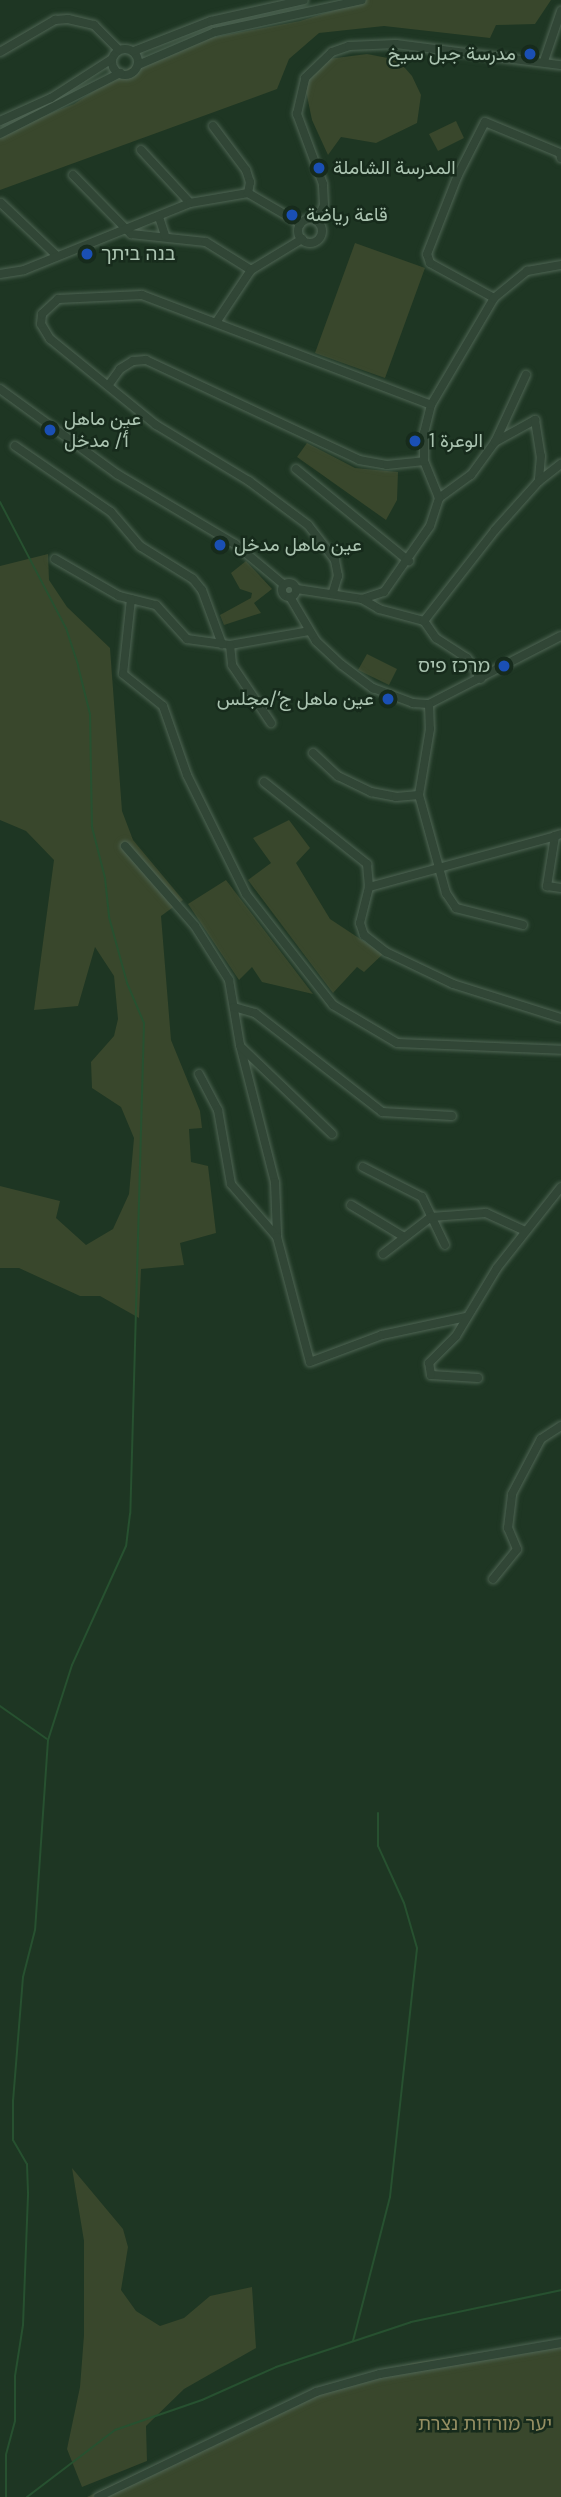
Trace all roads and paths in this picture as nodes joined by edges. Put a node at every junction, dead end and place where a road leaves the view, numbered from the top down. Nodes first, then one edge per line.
1 (304, 0) edge
2 (362, 0) edge
3 (561, 11) edge
4 (119, 50) junction
5 (134, 51) junction
6 (0, 52) edge
7 (113, 59) junction
8 (544, 61) junction
9 (138, 65) junction
10 (561, 65) edge
11 (120, 73) junction
12 (0, 121) edge
13 (213, 126) dead end
14 (0, 134) edge
15 (141, 150) dead end
16 (561, 158) edge
17 (73, 175) dead end
18 (248, 193) junction
19 (1, 202) edge
20 (190, 203) junction
21 (159, 217) junction
22 (317, 221) junction
23 (301, 224) junction
24 (125, 228) junction
25 (165, 236) junction
26 (302, 239) junction
27 (57, 256) junction
28 (561, 265) edge
29 (251, 270) junction
30 (0, 274) edge
31 (494, 298) junction
32 (217, 321) junction
33 (526, 374) dead end
34 (110, 383) junction
35 (0, 389) edge
36 (430, 405) junction
37 (495, 443) junction
38 (15, 446) dead end
39 (424, 461) junction
40 (561, 464) edge
41 (296, 469) dead end
42 (538, 481) junction
43 (439, 498) junction
44 (55, 559) dead end
45 (408, 561) junction
46 (284, 585) junction
47 (297, 589) junction
48 (333, 592) junction
49 (290, 597) junction
50 (131, 599) junction
51 (362, 599) junction
52 (424, 621) junction
53 (309, 631) junction
54 (561, 636) edge
55 (226, 644) junction
56 (481, 679) junction
57 (429, 704) junction
58 (271, 723) dead end
59 (313, 753) dead end
60 (264, 782) dead end
61 (419, 794) junction
62 (558, 835) edge
63 (125, 846) dead end
64 (437, 871) junction
65 (369, 887) junction
66 (561, 888) edge
67 (523, 925) dead end
68 (234, 1007) junction
69 (561, 1018) edge
70 (240, 1045) junction
71 (561, 1050) edge
72 (199, 1074) dead end
73 (452, 1116) dead end
74 (332, 1134) dead end
75 (363, 1167) dead end
76 (561, 1187) edge
77 (351, 1205) dead end
78 (431, 1217) junction
79 (523, 1230) junction
80 (277, 1237) junction
81 (404, 1237) junction
82 (445, 1245) dead end
83 (383, 1254) dead end
84 (466, 1317) junction
85 (478, 1378) dead end
86 (561, 1426) edge
87 (493, 1579) dead end
88 (561, 2343) edge
89 (99, 2497) edge

1 - 5 street
2 - 9 street
3 - 8 street
4 - 5 street
4 - 6 street
4 - 7 street
5 - 9 street
7 - 11 street
7 - 12 street
8 - 10 street
8 - 22 street
9 - 11 street
11 - 14 street
13 - 18 street
15 - 20 street
16 - 31 street
17 - 24 street
18 - 20 street
18 - 23 street
19 - 27 street
20 - 21 street
21 - 24 street
21 - 25 street
22 - 23 street
22 - 26 street
23 - 26 street
24 - 25 street
24 - 27 street
25 - 29 street
26 - 29 street
27 - 30 street
28 - 31 street
29 - 32 street
31 - 36 street
32 - 34 street
32 - 36 street
33 - 37 street
34 - 39 street
34 - 48 street
35 - 46 street
36 - 39 street
37 - 42 street
37 - 43 street
38 - 55 street
39 - 43 street
40 - 42 street
41 - 45 street
42 - 52 street
43 - 45 street
44 - 50 street
45 - 51 street
46 - 47 street
46 - 49 street
47 - 48 street
47 - 49 street
48 - 51 street
49 - 53 street
50 - 55 street
50 - 71 street
51 - 52 street
52 - 56 street
53 - 55 street
53 - 57 street
54 - 56 street
55 - 58 street
56 - 57 street
57 - 61 street
59 - 61 street
60 - 65 street
61 - 64 street
62 - 64 street
62 - 66 street
63 - 68 street
64 - 65 street
64 - 67 street
65 - 69 street
68 - 70 street
68 - 73 street
70 - 74 street
70 - 80 street
72 - 80 street
75 - 78 street
76 - 79 street
77 - 81 street
78 - 79 street
78 - 81 street
78 - 82 street
79 - 84 street
80 - 84 street
81 - 83 street
84 - 85 street
86 - 87 street
88 - 89 street

